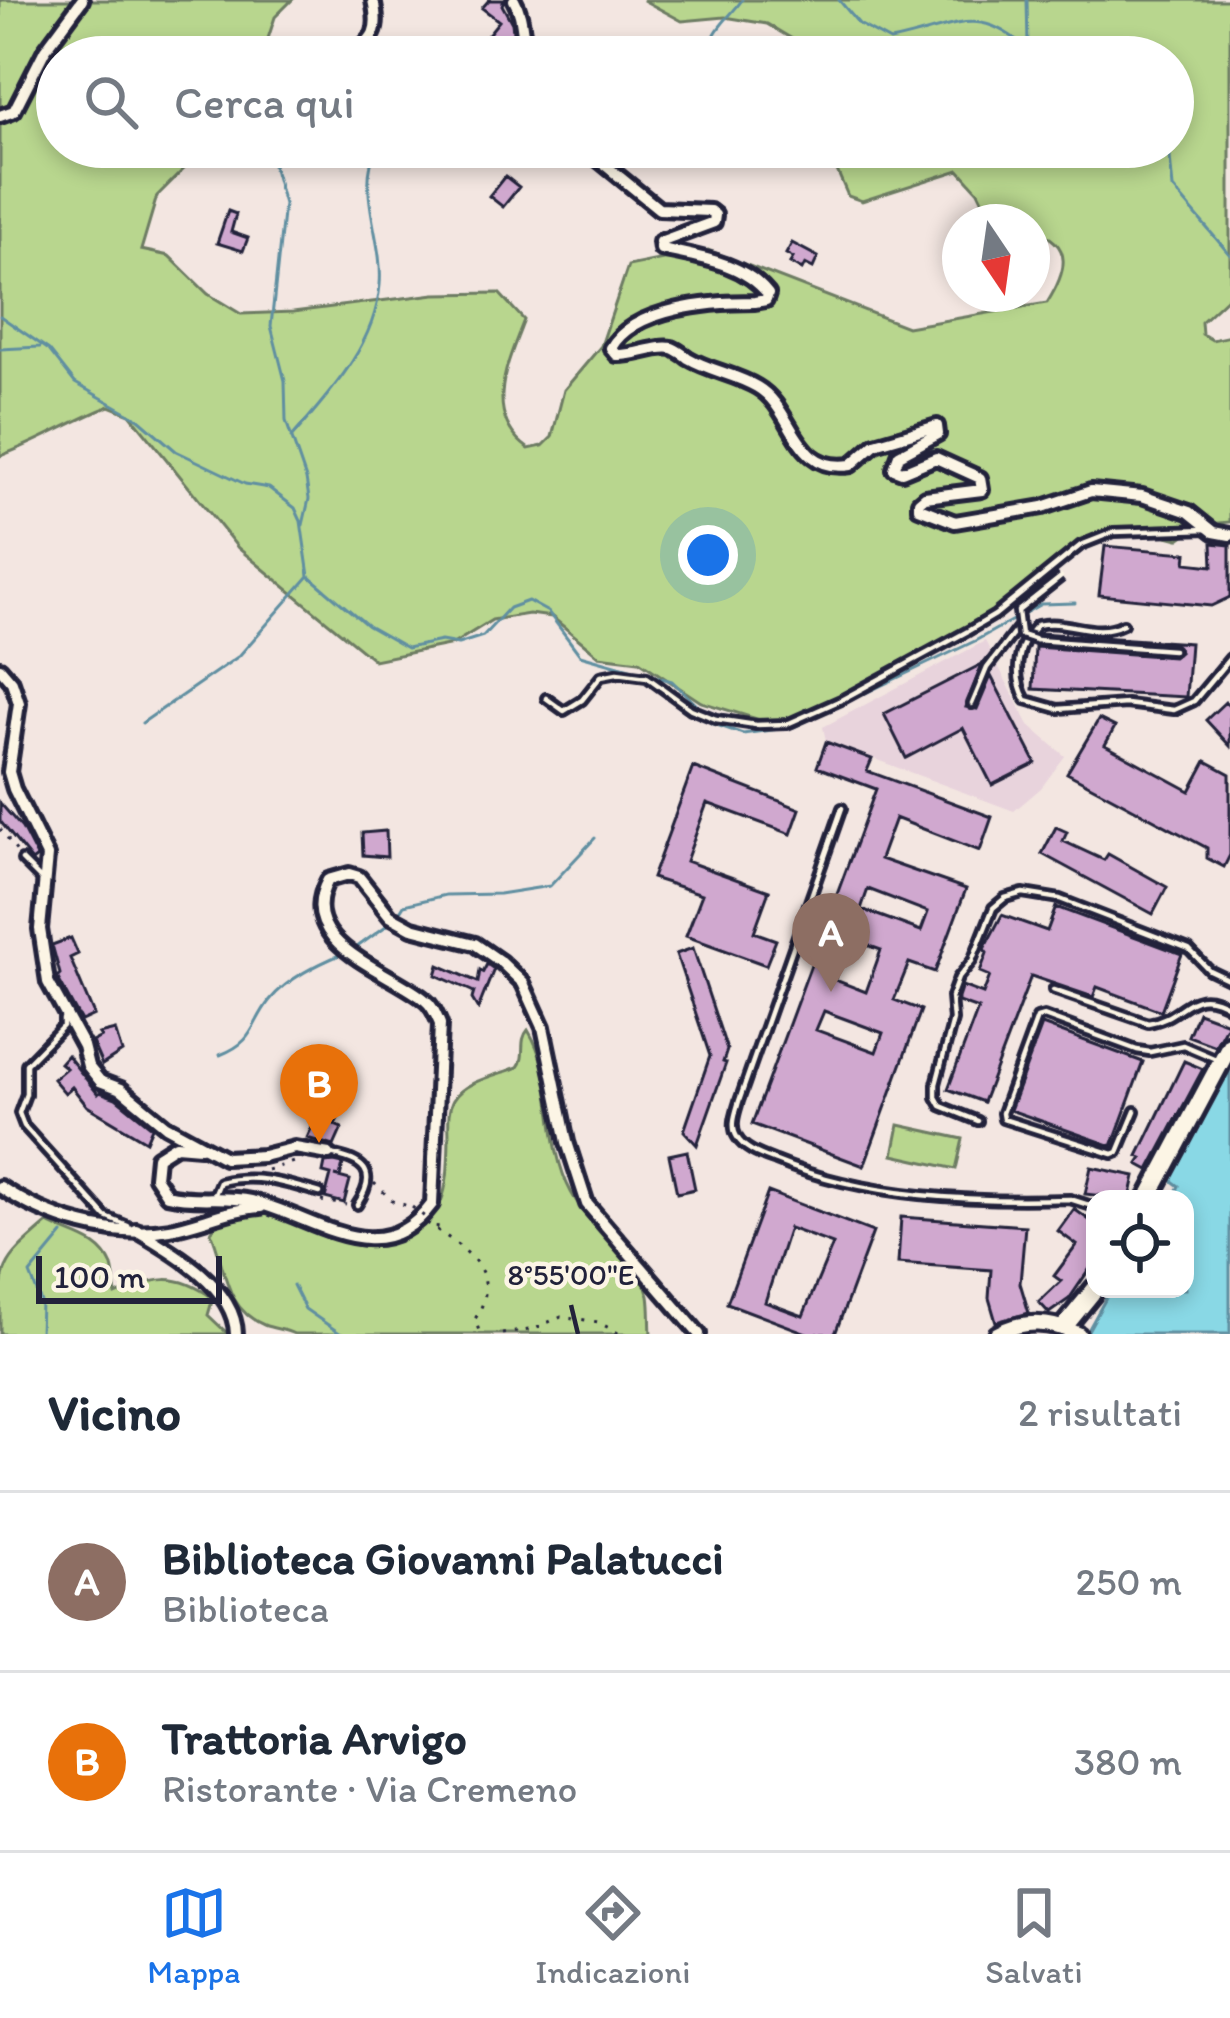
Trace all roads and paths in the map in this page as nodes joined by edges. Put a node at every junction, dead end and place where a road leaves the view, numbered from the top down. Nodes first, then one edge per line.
1 (82, 0) edge
2 (373, 0) edge
3 (514, 0) edge
4 (55, 36) edge
5 (371, 36) edge
6 (522, 36) edge
7 (36, 68) edge
8 (0, 116) edge
9 (609, 168) edge
10 (1210, 529) junction
11 (1230, 536) edge
12 (1061, 577) dead end
13 (1123, 624) dead end
14 (1017, 629) junction
15 (1173, 650) dead end
16 (1230, 658) edge
17 (0, 668) edge
18 (546, 698) dead end
19 (972, 704) dead end
20 (842, 808) dead end
21 (0, 829) edge
22 (22, 860) joint
23 (46, 884) junction
24 (1230, 980) edge
25 (1053, 990) dead end
26 (1230, 1007) edge
27 (67, 1015) junction
28 (1226, 1053) edge
29 (1135, 1111) dead end
30 (978, 1120) dead end
31 (200, 1147) junction
32 (314, 1151) junction
33 (329, 1154) joint
34 (253, 1178) junction
35 (368, 1178) junction
36 (0, 1186) edge
37 (1153, 1190) edge
38 (317, 1192) joint
39 (216, 1200) junction
40 (358, 1203) joint
41 (1086, 1204) edge
42 (270, 1206) junction
43 (438, 1217) dead end
44 (431, 1222) dead end
45 (133, 1229) junction
46 (1090, 1298) edge
47 (1071, 1331) edge
48 (697, 1333) edge
49 (236, 1334) edge
50 (479, 1334) edge
51 (502, 1334) edge
52 (620, 1334) edge
53 (997, 1334) edge

1 - 4 street
2 - 5 street
3 - 6 street
7 - 8 street
9 - 10 street
10 - 11 street
10 - 18 lane
12 - 14 lane, bridge
13 - 16 lane
14 - 15 lane, bridge
14 - 19 lane
17 - 23 street
20 - 41 lane
21 - 22 path
22 - 23 lane
23 - 27 street
24 - 30 lane
25 - 26 lane
27 - 31 street
27 - 45 lane
28 - 29 lane
28 - 37 main road
31 - 32 street
31 - 39 street
32 - 33 street
32 - 34 path
33 - 35 lane
34 - 38 lane
34 - 39 lane
35 - 40 lane
35 - 44 path, bridge
36 - 45 street
38 - 40 path
39 - 42 street
42 - 45 street
42 - 48 street
43 - 50 path
45 - 49 street
46 - 47 main road
47 - 53 main road
51 - 52 path

